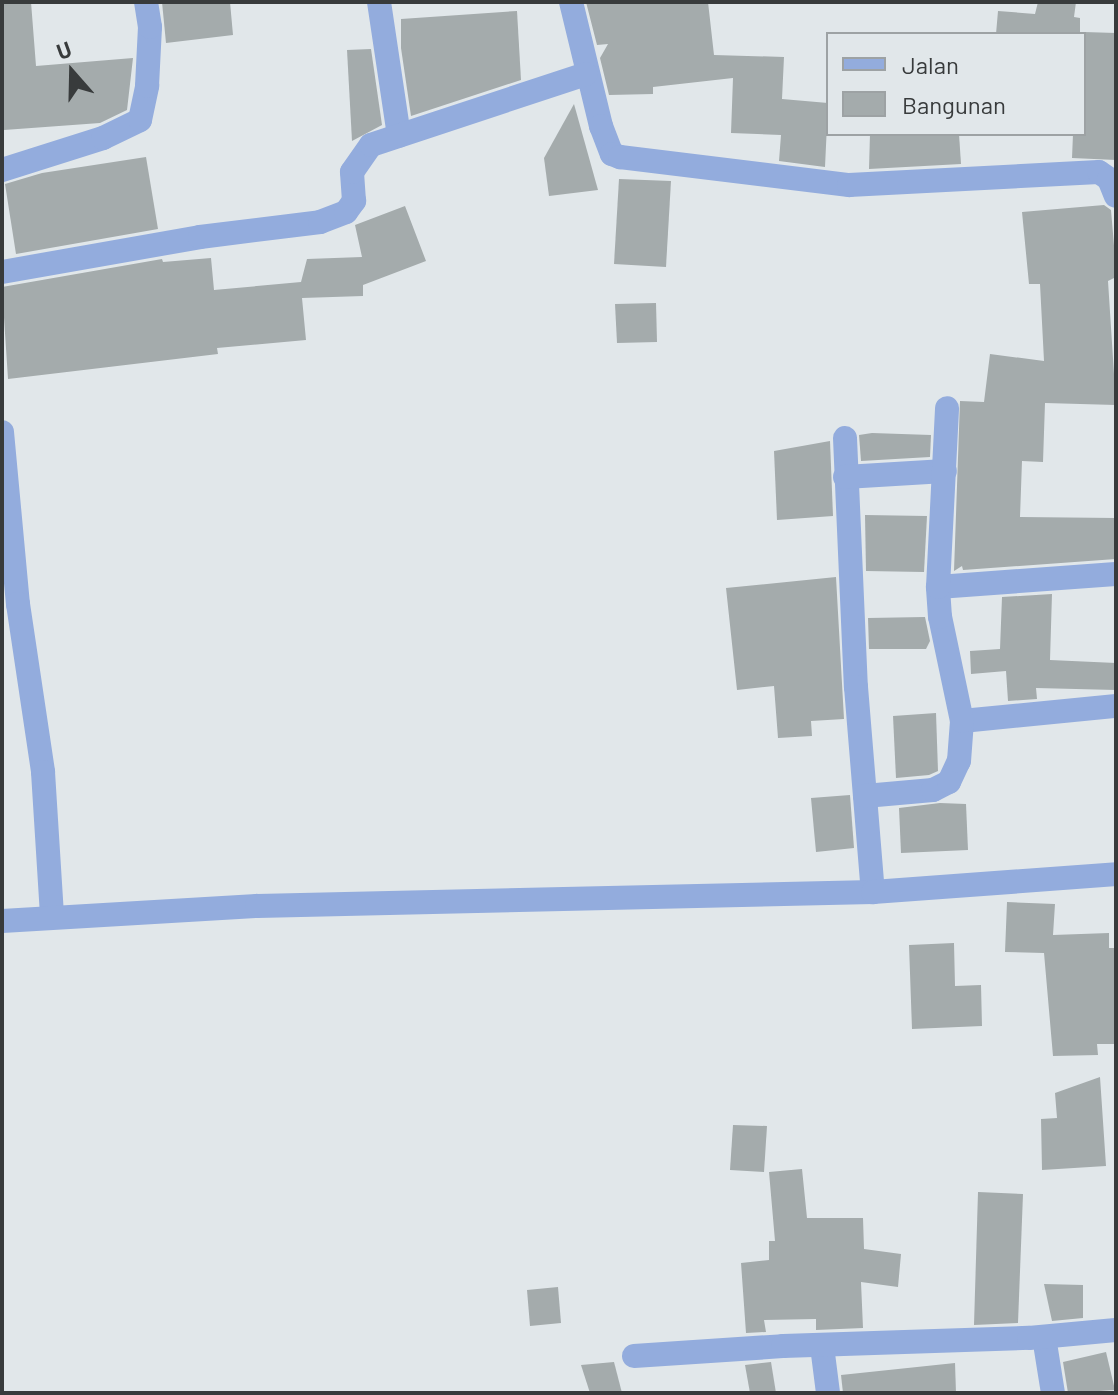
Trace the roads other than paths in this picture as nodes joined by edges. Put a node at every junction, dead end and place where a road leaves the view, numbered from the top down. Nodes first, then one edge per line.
1 (146, 2) edge
2 (379, 2) edge
3 (571, 2) edge
4 (586, 74) junction
5 (399, 136) junction
6 (2, 170) edge
7 (1116, 196) edge
8 (2, 272) edge
9 (947, 408) dead end
10 (2, 432) edge
11 (845, 438) dead end
12 (945, 471) junction
13 (845, 477) junction
14 (1116, 574) edge
15 (938, 587) junction
16 (1116, 706) edge
17 (962, 721) junction
18 (865, 796) junction
19 (1116, 874) edge
20 (873, 892) junction
21 (52, 916) junction
22 (2, 921) edge
23 (1116, 1330) edge
24 (1044, 1337) junction
25 (822, 1346) junction
26 (634, 1356) dead end
27 (828, 1393) edge
28 (1053, 1393) edge

1 - 6 street
2 - 5 street
3 - 4 street
4 - 5 street
4 - 7 street
5 - 8 street
9 - 12 street
10 - 21 street
11 - 13 street
12 - 13 street
12 - 15 street
13 - 18 street
14 - 15 street
15 - 17 street
16 - 17 street
17 - 18 street
18 - 20 street
19 - 20 street
20 - 21 street
21 - 22 street
23 - 24 street
24 - 25 street
24 - 28 street
25 - 26 street
25 - 27 street

